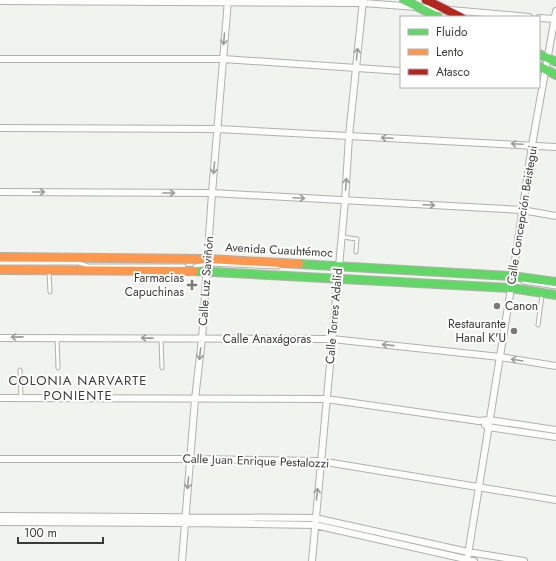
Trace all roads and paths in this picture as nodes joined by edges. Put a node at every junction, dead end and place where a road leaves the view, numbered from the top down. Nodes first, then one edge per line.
1 (404, 0) edge
2 (426, 0) edge
3 (0, 1) edge
4 (228, 1) edge
5 (363, 2) edge
6 (417, 6) junction
7 (445, 10) junction
8 (556, 11) edge
9 (436, 16) edge
10 (459, 16) edge
11 (517, 16) edge
12 (540, 18) edge
13 (555, 19) edge
14 (540, 54) edge
15 (0, 59) edge
16 (223, 59) junction
17 (552, 60) edge
18 (356, 68) junction
19 (542, 68) edge
20 (400, 71) edge
21 (556, 75) edge
22 (542, 81) edge
23 (0, 128) edge
24 (218, 129) junction
25 (349, 136) junction
26 (532, 145) junction
27 (556, 147) edge
28 (0, 192) edge
29 (212, 193) junction
30 (345, 201) junction
31 (522, 210) junction
32 (556, 216) edge
33 (342, 237) junction
34 (356, 252) dead end
35 (0, 257) edge
36 (0, 263) edge
37 (79, 263) junction
38 (208, 264) junction
39 (285, 268) dead end
40 (300, 268) dead end
41 (0, 270) edge
42 (49, 270) junction
43 (338, 271) junction
44 (511, 281) junction
45 (556, 282) edge
46 (556, 287) edge
47 (50, 292) dead end
48 (542, 292) junction
49 (556, 295) edge
50 (538, 325) dead end
51 (57, 337) junction
52 (0, 338) edge
53 (161, 339) junction
54 (202, 339) junction
55 (332, 339) junction
56 (500, 357) junction
57 (556, 366) edge
58 (58, 368) dead end
59 (162, 368) dead end
60 (20, 370) dead end
61 (0, 398) edge
62 (21, 398) junction
63 (195, 399) junction
64 (326, 399) junction
65 (489, 420) junction
66 (479, 421) junction
67 (488, 427) junction
68 (556, 430) edge
69 (556, 438) edge
70 (0, 459) edge
71 (190, 459) junction
72 (320, 461) junction
73 (478, 488) junction
74 (556, 500) edge
75 (0, 516) edge
76 (315, 518) junction
77 (185, 520) junction
78 (0, 522) edge
79 (315, 525) junction
80 (392, 535) junction
81 (390, 542) junction
82 (437, 545) junction
83 (435, 552) junction
84 (468, 552) junction
85 (467, 560) edge
86 (182, 561) edge
87 (312, 561) edge
88 (474, 561) edge
89 (524, 561) edge

1 - 6 main road
2 - 7 main road
3 - 4 street
4 - 5 street
4 -> 16 street, Calle Luz Saviñón
5 - 6 street
18 -> 5 street, Calle Torres Adalid
6 - 7 street
6 - 9 main road
7 - 10 main road
7 - 11 street
8 - 13 street, Calle Concepción Beistegui
12 - 13 street
13 - 17 street, Calle Concepción Beistegui
14 - 17 main road
15 - 16 street
16 - 18 street
16 - 24 street, Calle Luz Saviñón
17 - 19 street, Calle Concepción Beistegui
18 - 20 street
18 - 25 street, Calle Torres Adalid
19 - 21 main road
19 - 22 street, Calle Concepción Beistegui
22 - 26 street, Calle Concepción Beistegui
23 - 24 street
24 - 25 street
24 -> 29 street, Calle Luz Saviñón
26 -> 25 street
30 -> 25 street, Calle Torres Adalid
26 - 27 street
26 - 31 street, Calle Concepción Beistegui
28 -> 29 street
29 -> 30 street
29 - 38 street, Calle Luz Saviñón
30 -> 31 street
30 - 33 street, Calle Torres Adalid
31 - 32 street
31 - 44 street, Calle Concepción Beistegui
33 - 34 lane
33 - 43 street, Calle Torres Adalid
35 - 38 main road, Avenida Cuauhtémoc
36 - 37 lane
37 - 38 lane
37 - 38 lane
38 - 39 lane
38 - 42 main road, Avenida Cuauhtémoc
38 - 43 main road, Avenida Cuauhtémoc
38 - 43 main road, Avenida Cuauhtémoc
38 - 54 street, Calle Luz Saviñón
40 - 43 lane
41 - 42 main road, Avenida Cuauhtémoc
42 - 47 lane
43 - 44 main road, Avenida Cuauhtémoc
43 - 44 main road, Avenida Cuauhtémoc
43 - 55 street, Calle Torres Adalid
44 - 45 main road, Avenida Cuauhtémoc
44 - 46 lane
44 - 48 main road, Avenida Cuauhtémoc
44 - 56 street, Calle Concepción Beistegui
48 - 49 main road, Avenida Cuauhtémoc
48 - 50 lane
51 -> 52 street, Calle Anaxágoras
53 -> 51 street, Calle Anaxágoras
51 - 58 lane
53 - 54 street, Calle Anaxágoras
53 - 59 lane
54 - 55 street, Calle Anaxágoras
54 -> 63 street, Calle Luz Saviñón
56 -> 55 street, Calle Anaxágoras
55 - 64 street, Calle Torres Adalid
57 -> 56 street, Calle Anaxágoras
56 - 65 street, Calle Concepción Beistegui
60 - 62 lane
61 - 62 street
62 - 63 street
63 - 64 street
63 - 71 street, Calle Luz Saviñón
64 - 66 street
64 - 72 street, Calle Torres Adalid
65 - 66 street
65 - 67 street, Calle Concepción Beistegui
65 - 68 street
66 - 67 street
67 - 69 street
67 - 73 street, Calle Concepción Beistegui
70 - 71 street, Calle Juan Enrique Pestalozzi
71 - 72 street, Calle Juan Enrique Pestalozzi
71 -> 77 street, Calle Luz Saviñón
72 - 73 street, Calle Juan Enrique Pestalozzi
76 -> 72 street, Calle Torres Adalid
73 - 74 street, Calle Juan Enrique Pestalozzi
73 - 84 street, Calle Concepción Beistegui
75 - 77 street
76 - 77 street
76 - 79 street, Calle Torres Adalid
76 - 80 street
77 - 78 street
77 - 79 street
77 - 86 street, Calle Luz Saviñón
79 - 81 street
79 - 87 street, Calle Torres Adalid
80 - 81 street
80 - 82 street
81 - 83 street
82 - 83 street
82 - 84 street
83 - 85 street
84 - 85 street, Calle Concepción Beistegui
84 - 89 street
85 - 88 street

